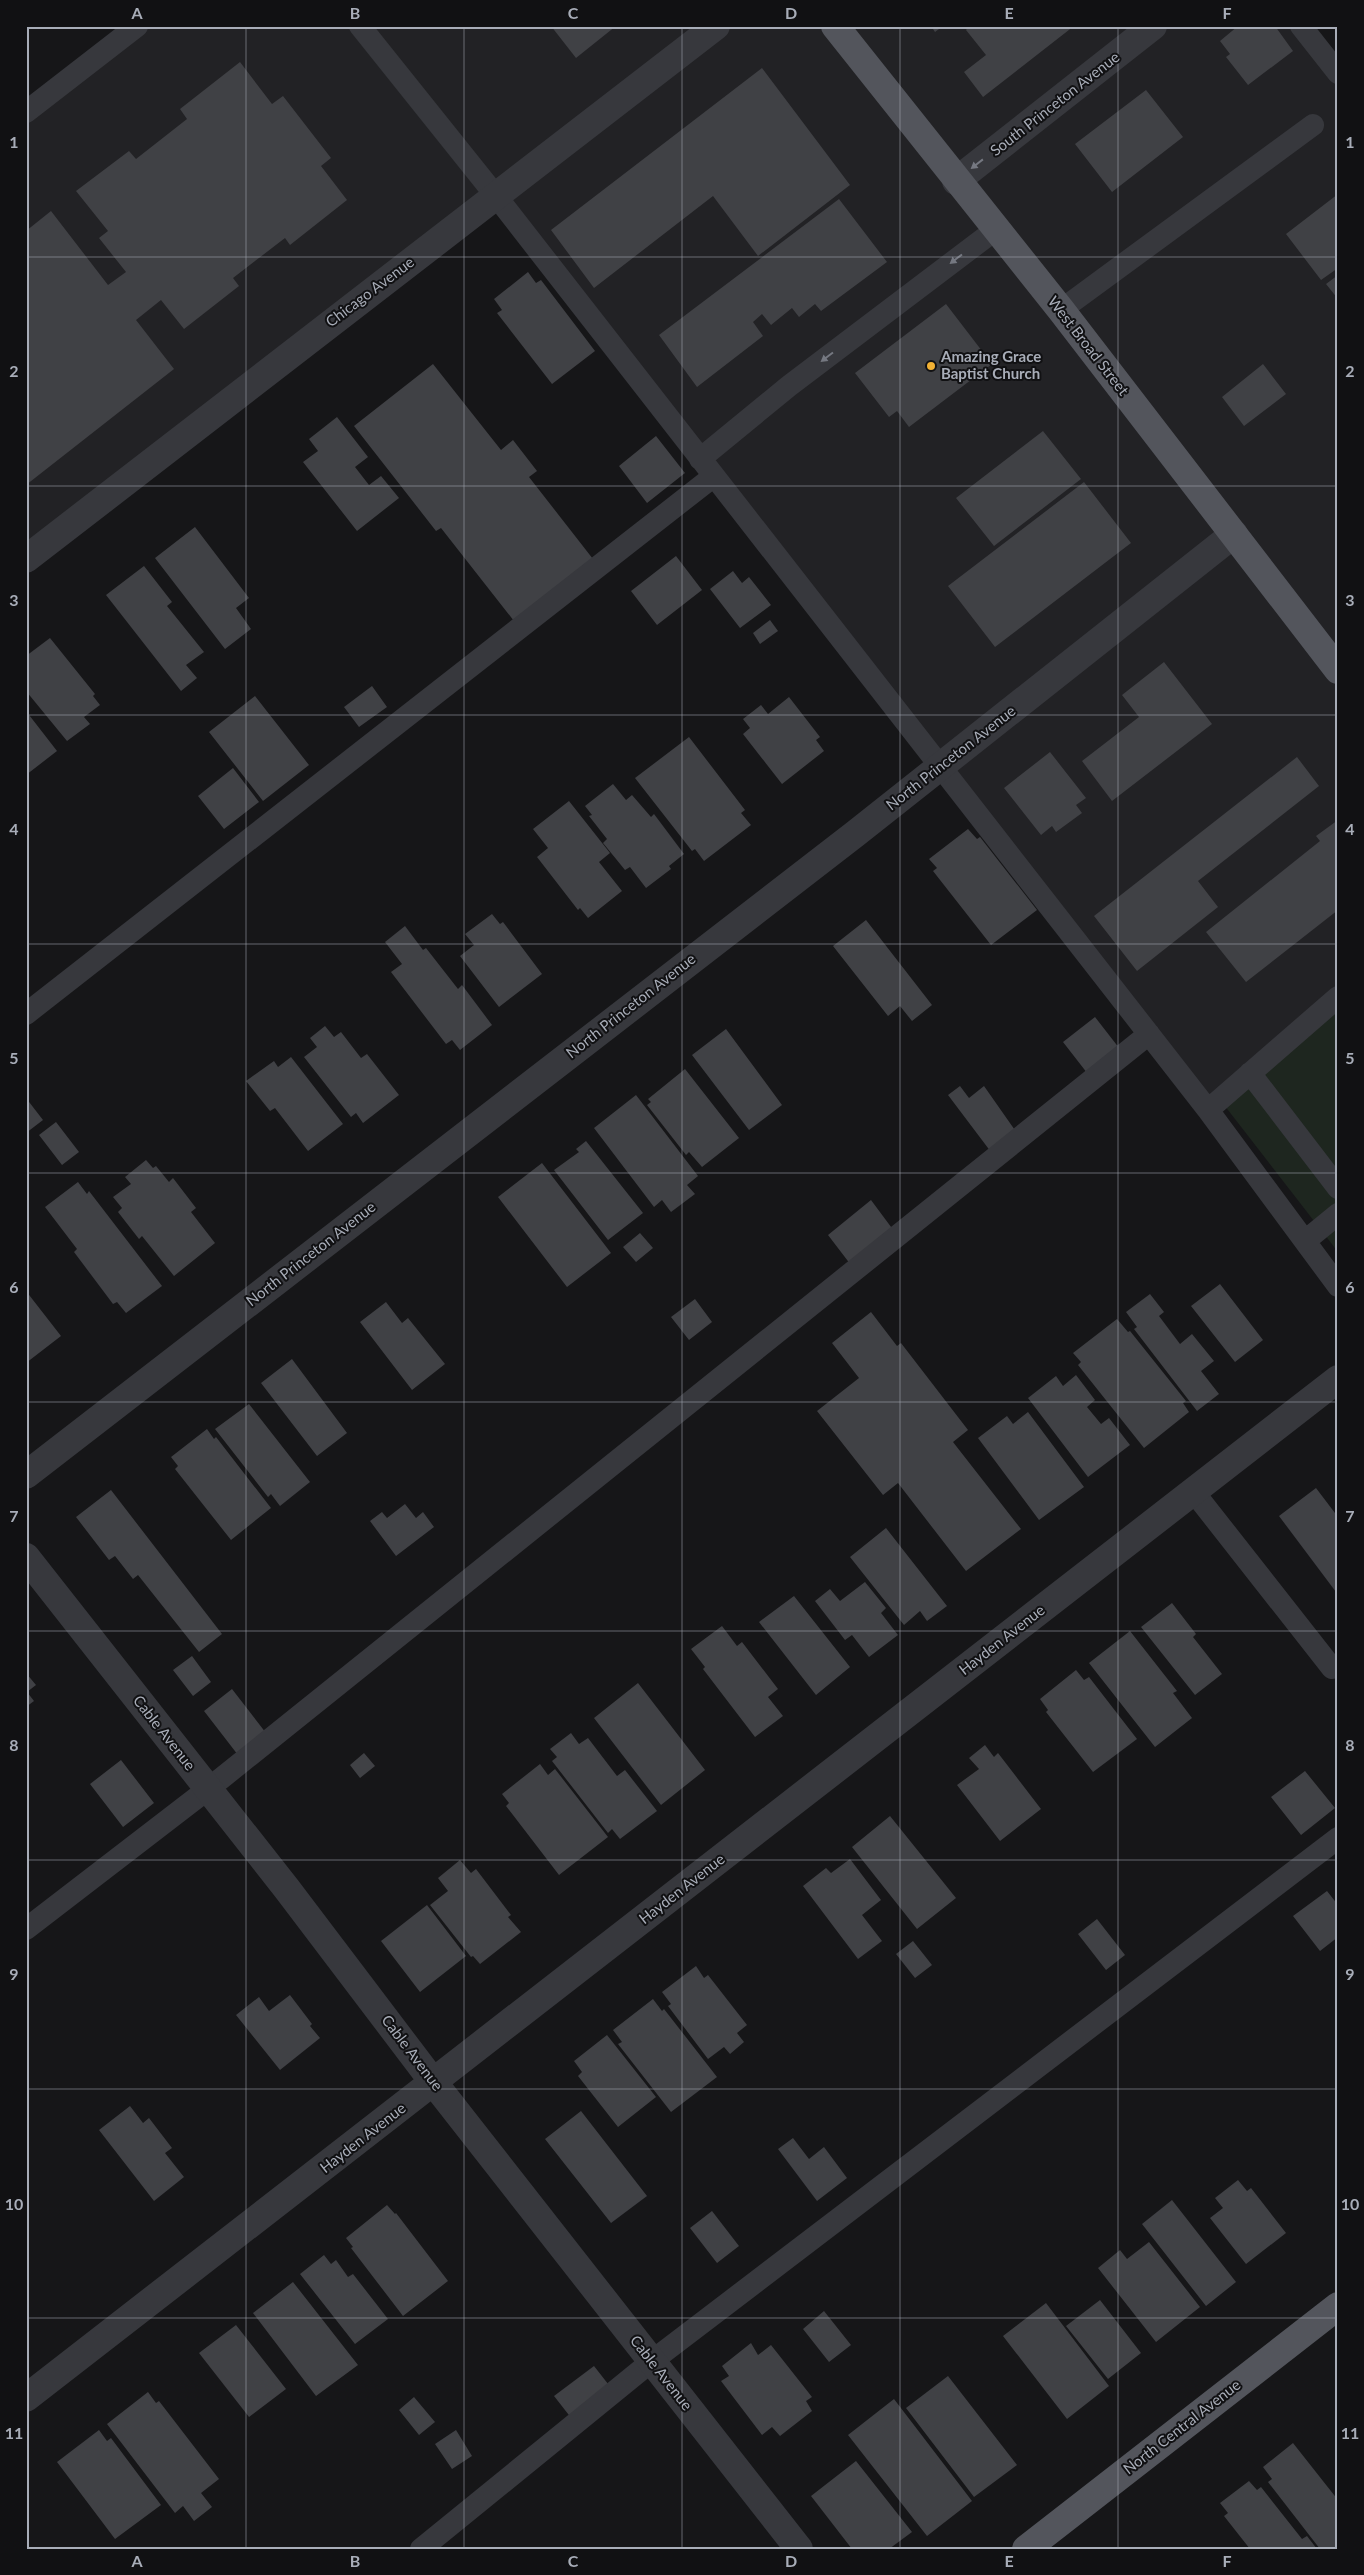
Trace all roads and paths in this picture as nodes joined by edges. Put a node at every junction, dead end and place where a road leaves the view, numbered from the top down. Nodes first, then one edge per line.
1 (137, 26) edge
2 (360, 26) edge
3 (716, 26) edge
4 (835, 26) edge
5 (1153, 26) edge
6 (1301, 26) edge
7 (1338, 73) edge
8 (26, 112) edge
9 (1313, 125) dead end
10 (956, 181) junction
11 (496, 196) junction
12 (995, 230) junction
13 (1061, 310) junction
14 (707, 467) junction
15 (1234, 534) junction
16 (26, 560) edge
17 (1336, 664) edge
18 (940, 766) junction
19 (1338, 997) edge
20 (26, 1014) edge
21 (1149, 1034) junction
22 (1250, 1073) junction
23 (1208, 1110) junction
24 (1338, 1188) edge
25 (1338, 1214) edge
26 (1305, 1241) junction
27 (1338, 1286) edge
28 (1338, 1379) edge
29 (26, 1475) edge
30 (1193, 1491) junction
31 (26, 1557) edge
32 (1332, 1668) dead end
33 (208, 1789) junction
34 (1338, 1838) edge
35 (26, 1930) edge
36 (434, 2083) junction
37 (1338, 2306) edge
38 (652, 2361) junction
39 (26, 2398) edge
40 (421, 2549) edge
41 (799, 2549) edge
42 (1026, 2549) edge

1 - 8 lane
2 - 11 lane
3 - 11 street, Chicago Avenue
4 - 10 main road, West Broad Street
5 -> 10 street, South Princeton Avenue
6 - 7 lane
9 - 13 lane
10 - 12 main road, West Broad Street
11 - 14 lane
11 - 16 street, Chicago Avenue
12 - 13 main road, West Broad Street
12 -> 14 lane
13 - 15 main road, West Broad Street
14 - 18 lane
14 - 20 lane
15 - 17 main road, West Broad Street
15 - 18 street, North Princeton Avenue
18 - 21 lane
18 - 29 street, North Princeton Avenue
19 - 22 lane
21 - 23 lane
21 - 33 lane
22 - 23 lane
22 - 24 lane
23 - 26 lane
25 - 26 lane
26 - 27 lane
28 - 30 street, Hayden Avenue
30 - 32 lane
30 - 36 street, Hayden Avenue
31 - 33 street, Cable Avenue
33 - 35 lane
33 - 36 street, Cable Avenue
34 - 38 lane
36 - 38 street, Cable Avenue
36 - 39 street, Hayden Avenue
37 - 42 main road, North Central Avenue
38 - 40 lane
38 - 41 street, Cable Avenue

